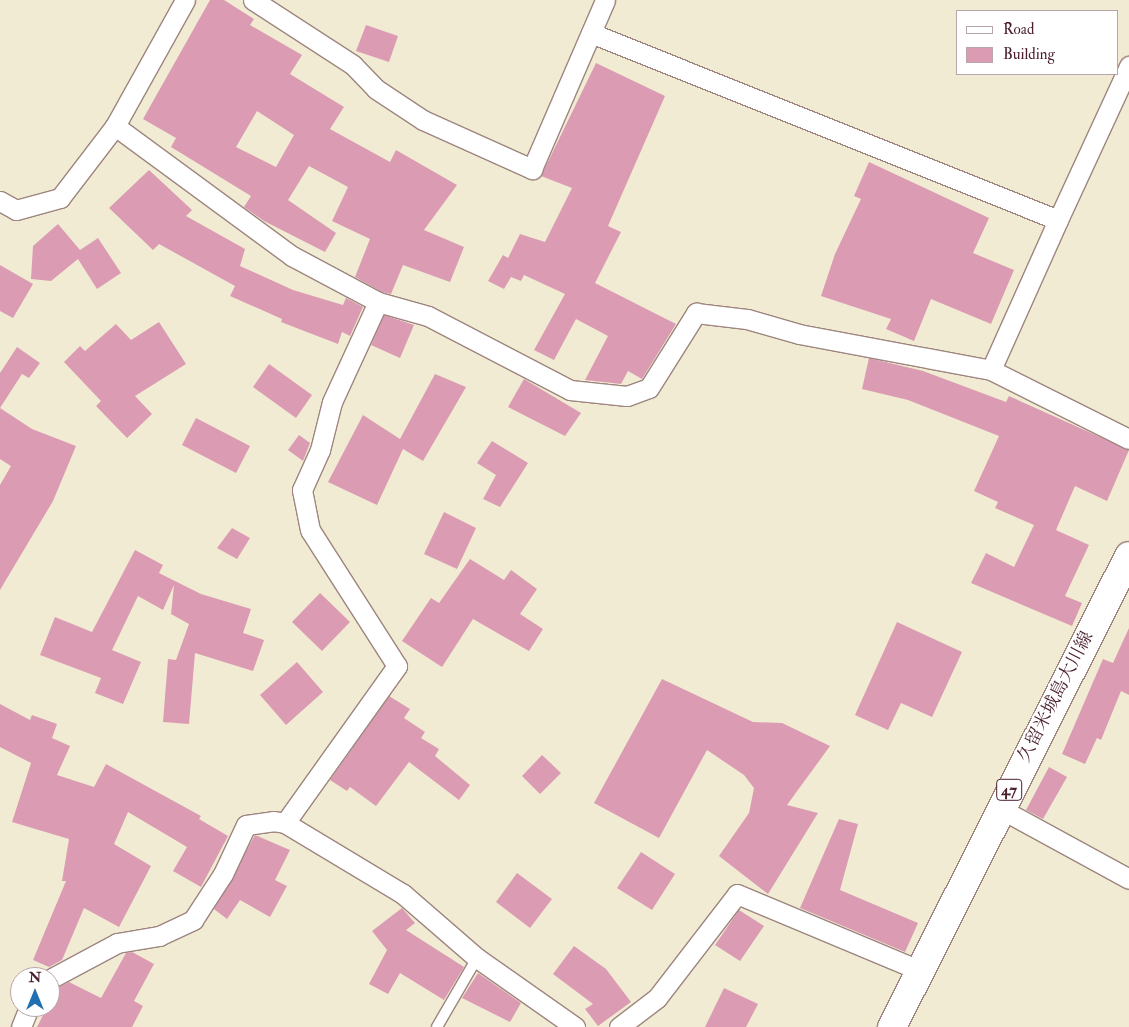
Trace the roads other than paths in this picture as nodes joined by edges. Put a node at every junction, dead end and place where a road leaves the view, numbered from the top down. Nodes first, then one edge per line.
1 (185, 0) edge
2 (253, 0) edge
3 (604, 0) edge
4 (591, 33) junction
5 (1129, 66) edge
6 (115, 126) junction
7 (0, 202) edge
8 (1058, 220) junction
9 (378, 302) junction
10 (990, 370) junction
11 (1129, 439) edge
12 (1129, 556) edge
13 (1000, 808) junction
14 (285, 822) junction
15 (1129, 879) edge
16 (477, 958) junction
17 (921, 971) junction
18 (60, 974) edge
19 (437, 1027) edge
20 (575, 1027) edge
21 (619, 1027) edge
22 (892, 1027) edge

1 - 6 street
2 - 4 street
3 - 4 street
4 - 8 street
5 - 8 street
6 - 7 street
6 - 9 street
8 - 10 street
9 - 10 street
9 - 14 street
10 - 11 street
12 - 13 main road, 久留米城島大川線 / 47
13 - 15 street
13 - 17 main road, 久留米城島大川線 / 47
14 - 16 street
14 - 18 street
16 - 19 lane
16 - 20 street
17 - 21 street
17 - 22 main road, 久留米城島大川線 / 47

